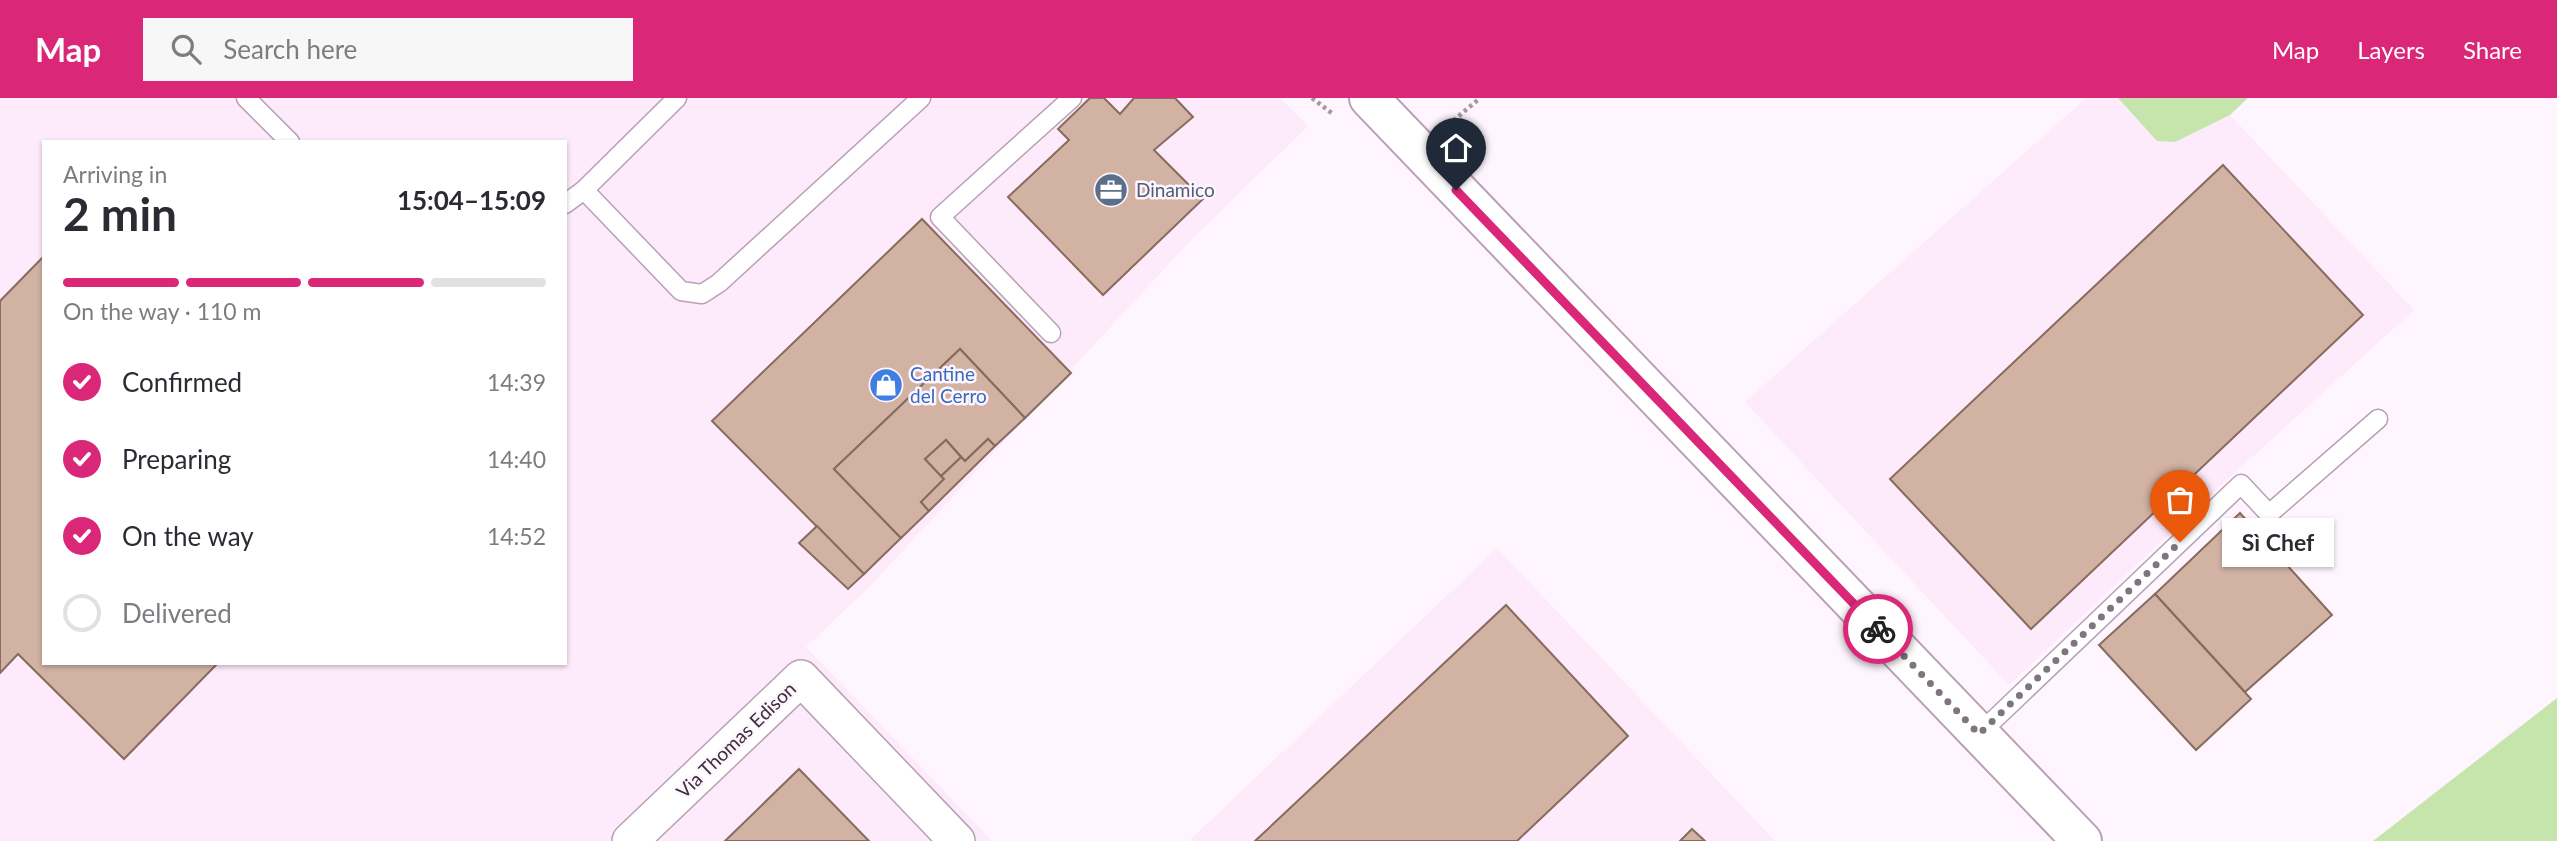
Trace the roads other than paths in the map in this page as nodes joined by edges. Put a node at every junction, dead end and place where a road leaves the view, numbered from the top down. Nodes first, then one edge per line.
1 (246, 98) edge
2 (677, 98) edge
3 (921, 98) edge
4 (1072, 98) edge
5 (1369, 98) edge
6 (288, 140) edge
7 (584, 190) junction
8 (567, 203) edge
9 (1051, 333) dead end
10 (2378, 419) dead end
11 (1979, 734) junction
12 (630, 841) edge
13 (957, 841) edge
14 (2082, 841) edge

1 - 6 lane
2 - 7 lane
3 - 7 lane
4 - 9 lane
5 - 11 main road
7 - 8 lane
10 - 11 lane
11 - 14 main road
12 - 13 street, Via Thomas Edison

